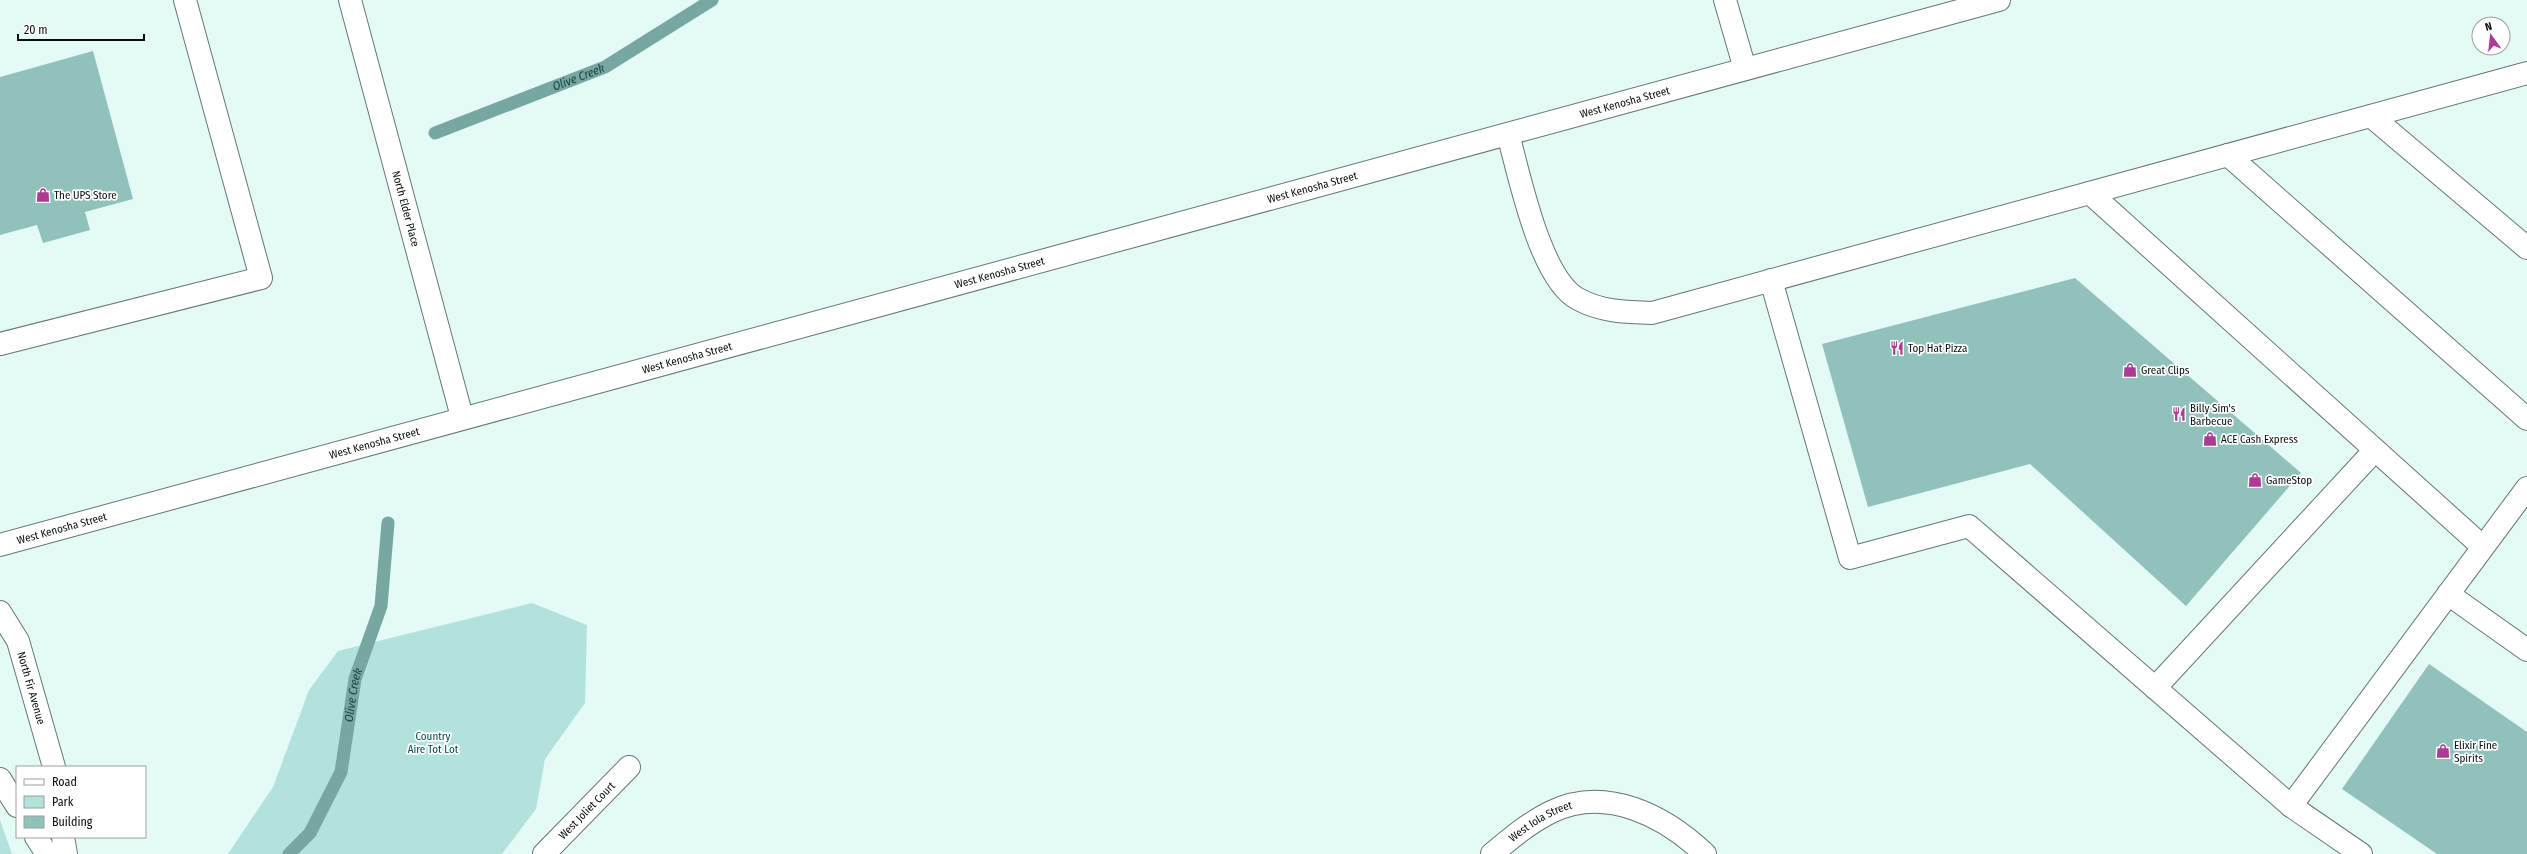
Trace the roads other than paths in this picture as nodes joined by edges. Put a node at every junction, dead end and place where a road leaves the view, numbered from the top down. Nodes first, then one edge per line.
1 (184, 0) edge
2 (350, 0) edge
3 (1725, 0) edge
4 (1999, 0) edge
5 (1745, 69) junction
6 (2527, 72) edge
7 (2371, 116) junction
8 (1508, 134) junction
9 (2228, 155) junction
10 (2090, 192) junction
11 (2527, 248) edge
12 (1771, 280) junction
13 (0, 344) edge
14 (462, 417) junction
15 (2527, 419) edge
16 (2375, 450) junction
17 (2527, 488) edge
18 (0, 545) edge
19 (2483, 547) junction
20 (2448, 594) junction
21 (0, 612) edge
22 (2525, 644) edge
23 (2155, 688) junction
24 (54, 766) edge
25 (629, 767) dead end
26 (0, 779) edge
27 (16, 804) edge
28 (2291, 806) junction
29 (37, 838) edge
30 (63, 838) edge
31 (47, 854) edge
32 (66, 854) edge
33 (544, 854) edge
34 (1492, 854) edge
35 (1705, 854) edge
36 (2361, 854) edge

1 - 13 main road
2 - 14 main road, North Elder Place
3 - 5 main road
4 - 5 main road, West Kenosha Street
5 - 8 main road, West Kenosha Street
6 - 7 main road
7 - 9 main road
7 - 11 main road
8 - 12 main road
8 - 14 main road, West Kenosha Street
9 - 10 main road
9 - 15 main road
10 - 12 main road
10 - 16 main road
12 - 23 main road
14 - 18 main road, West Kenosha Street
16 - 19 main road
16 - 23 main road
17 - 19 main road
19 - 20 main road
20 - 22 main road
20 - 28 main road
21 - 24 main road, North Fir Avenue
23 - 28 main road
25 - 33 main road, West Joliet Court
26 - 27 main road
28 - 36 main road
29 - 31 main road
30 - 32 main road
34 - 35 main road, West Iola Street

